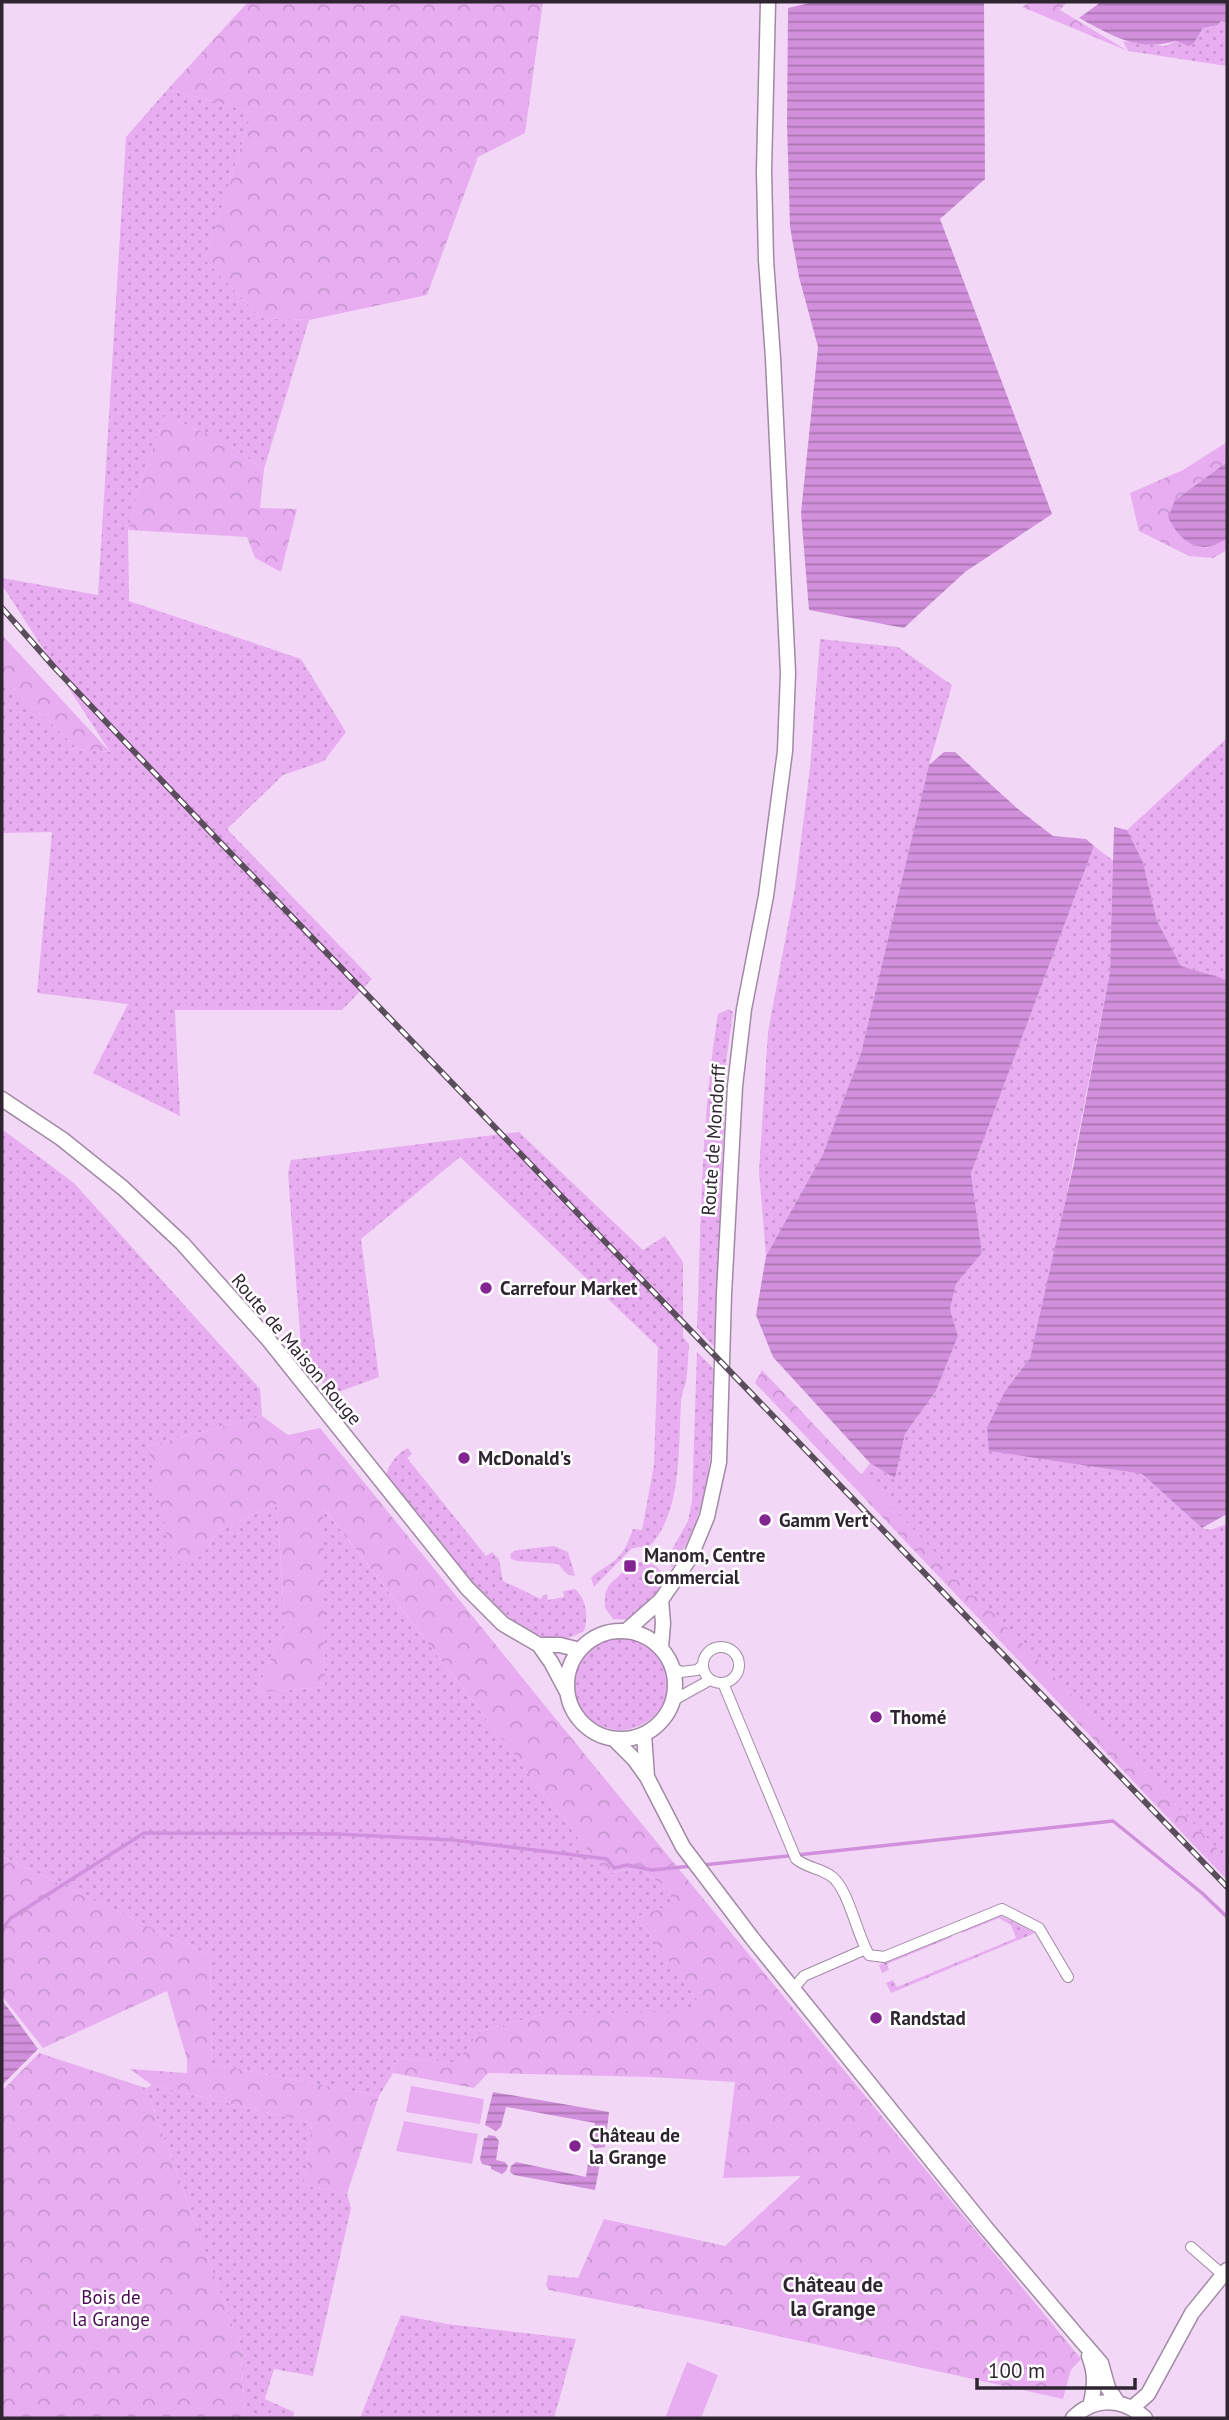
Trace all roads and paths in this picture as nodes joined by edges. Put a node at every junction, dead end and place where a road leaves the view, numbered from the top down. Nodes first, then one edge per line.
1 (768, 2) edge
2 (2, 1099) edge
3 (662, 1600) junction
4 (626, 1631) junction
5 (539, 1645) junction
6 (661, 1648) junction
7 (580, 1650) junction
8 (703, 1665) junction
9 (672, 1667) junction
10 (710, 1680) junction
11 (723, 1683) junction
12 (567, 1692) junction
13 (674, 1700) junction
14 (645, 1734) junction
15 (614, 1739) junction
16 (647, 1777) junction
17 (868, 1952) junction
18 (1068, 1977) dead end
19 (793, 1989) junction
20 (1191, 2247) dead end
21 (1224, 2272) edge
22 (1080, 2339) junction
23 (1125, 2405) junction
24 (1090, 2406) junction
25 (1073, 2418) edge
26 (1145, 2418) edge

1 - 3 main road, Route de Mondorff
2 - 5 main road, Route de Maison Rouge
3 - 4 main road, Route de Mondorff
3 - 6 main road
4 - 6 main road
4 - 7 main road
5 - 7 main road
5 - 12 main road
6 - 9 main road
7 - 12 main road
8 - 9 street
8 - 10 street
8 - 11 street
9 - 13 main road
10 - 11 street
10 - 13 street
11 - 17 street
12 - 15 main road
13 - 14 main road
14 - 15 main road
14 - 16 main road
15 - 16 main road
16 - 19 main road
17 - 18 street
17 - 19 street
19 - 22 main road
20 - 21 street
21 - 23 main road
22 - 23 main road
22 - 24 main road
23 - 24 main road
23 - 26 main road
24 - 25 main road

